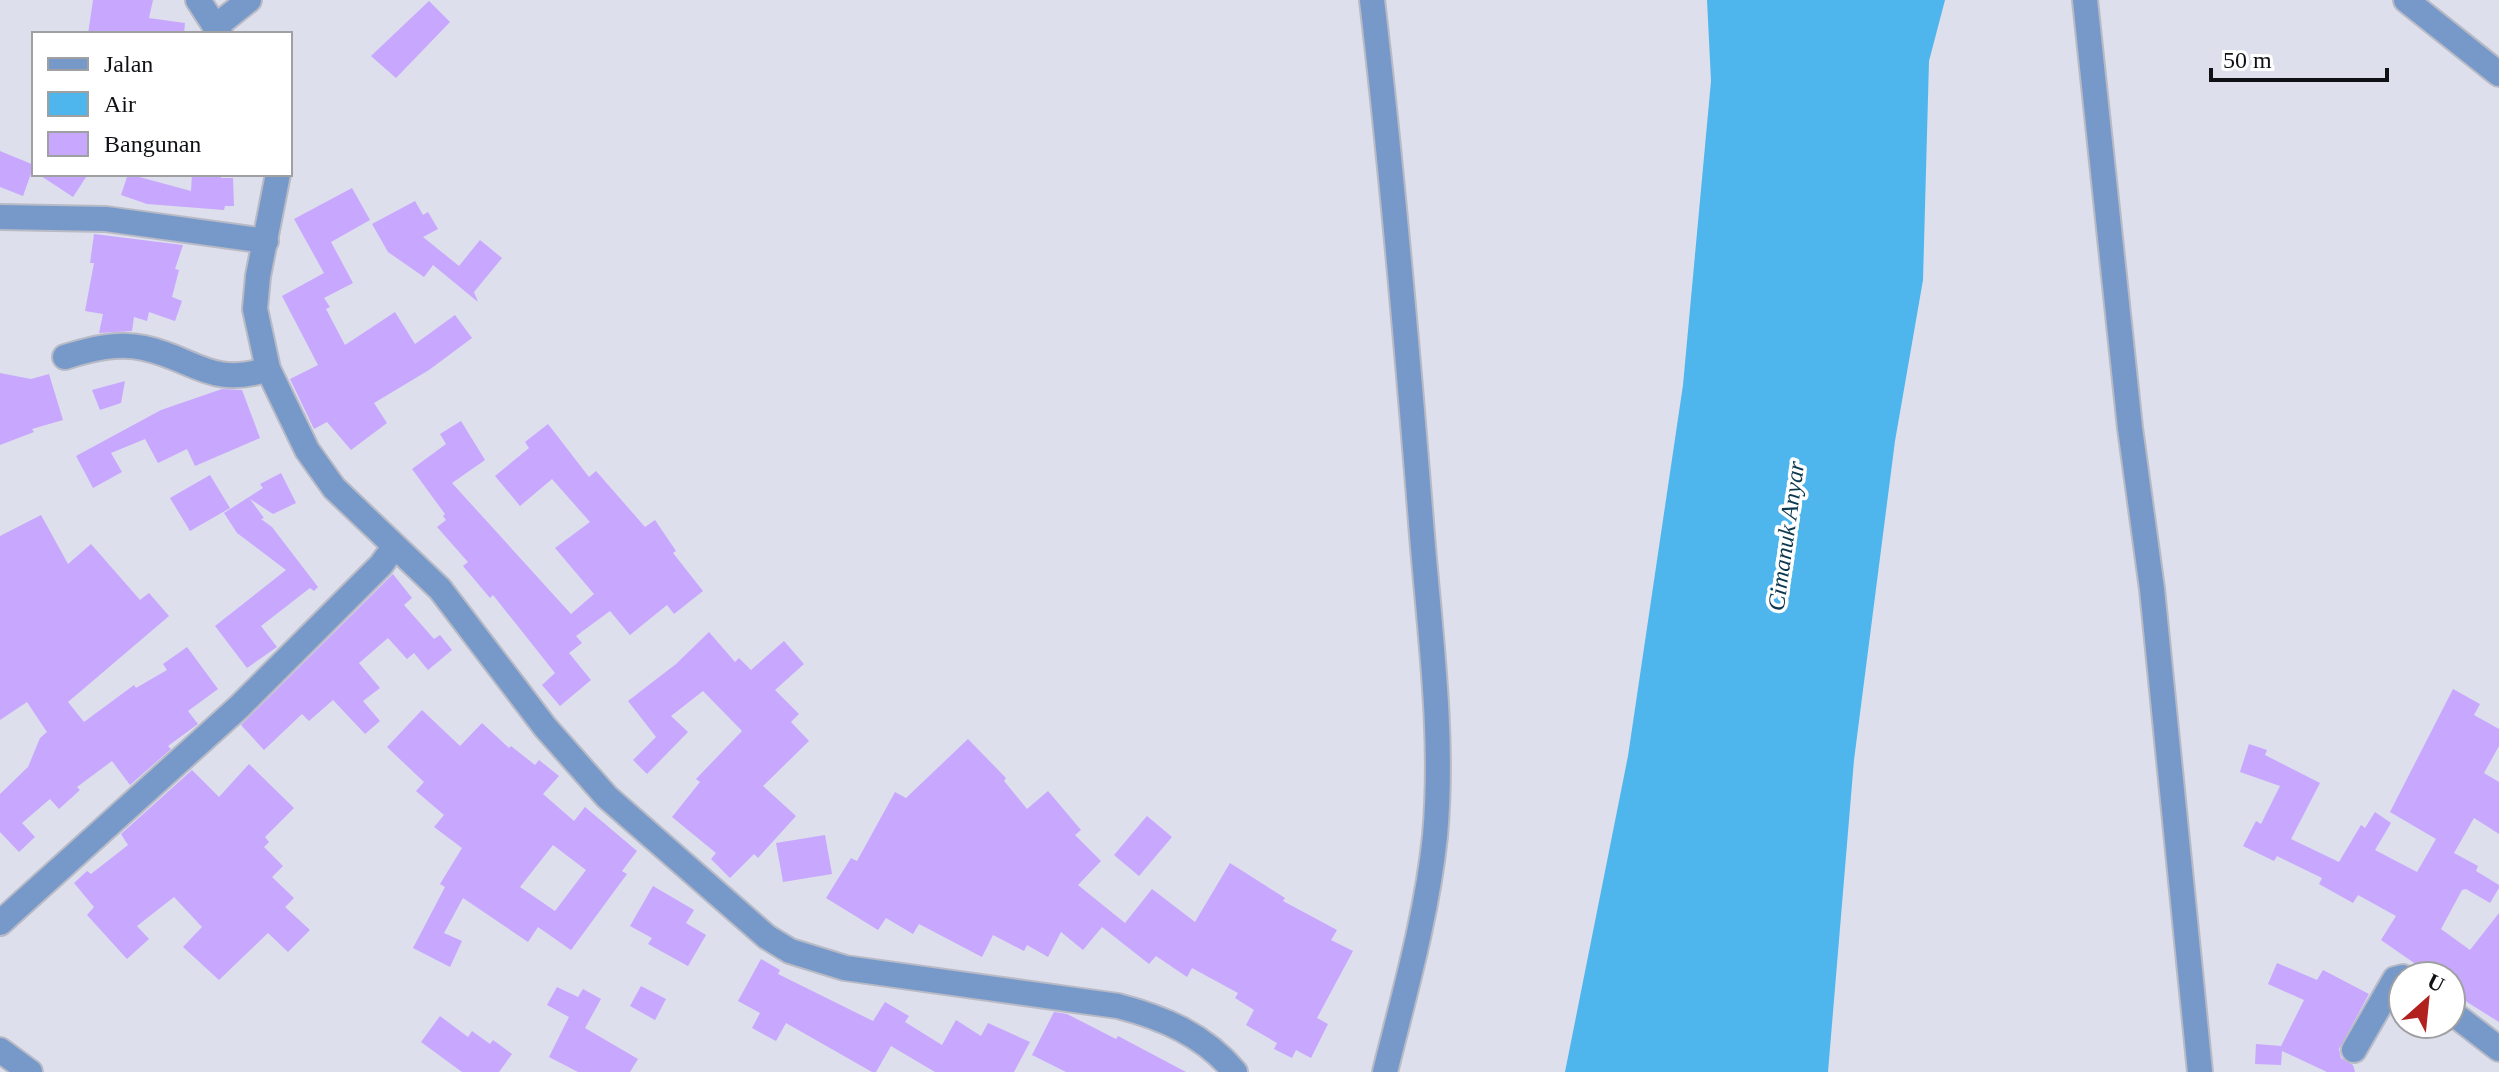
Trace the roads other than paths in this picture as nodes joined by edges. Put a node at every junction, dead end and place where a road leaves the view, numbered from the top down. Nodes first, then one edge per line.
1 (198, 0) edge
2 (249, 0) edge
3 (1372, 0) edge
4 (2085, 0) edge
5 (2406, 0) edge
6 (218, 31) edge
7 (2499, 74) edge
8 (278, 176) edge
9 (0, 217) edge
10 (266, 241) junction
11 (65, 357) dead end
12 (268, 369) junction
13 (394, 547) junction
14 (0, 923) edge
15 (2387, 993) edge
16 (2467, 1024) edge
17 (2499, 1049) edge
18 (0, 1050) edge
19 (2354, 1050) dead end
20 (30, 1072) edge
21 (1235, 1072) edge
22 (1385, 1072) edge
23 (2200, 1072) edge

1 - 6 street
2 - 6 street
3 - 22 street
4 - 23 street
5 - 7 street
8 - 10 street
9 - 10 street
10 - 12 street
11 - 12 street
12 - 13 street
13 - 14 street
13 - 21 street
15 - 19 street
16 - 17 street
18 - 20 street

